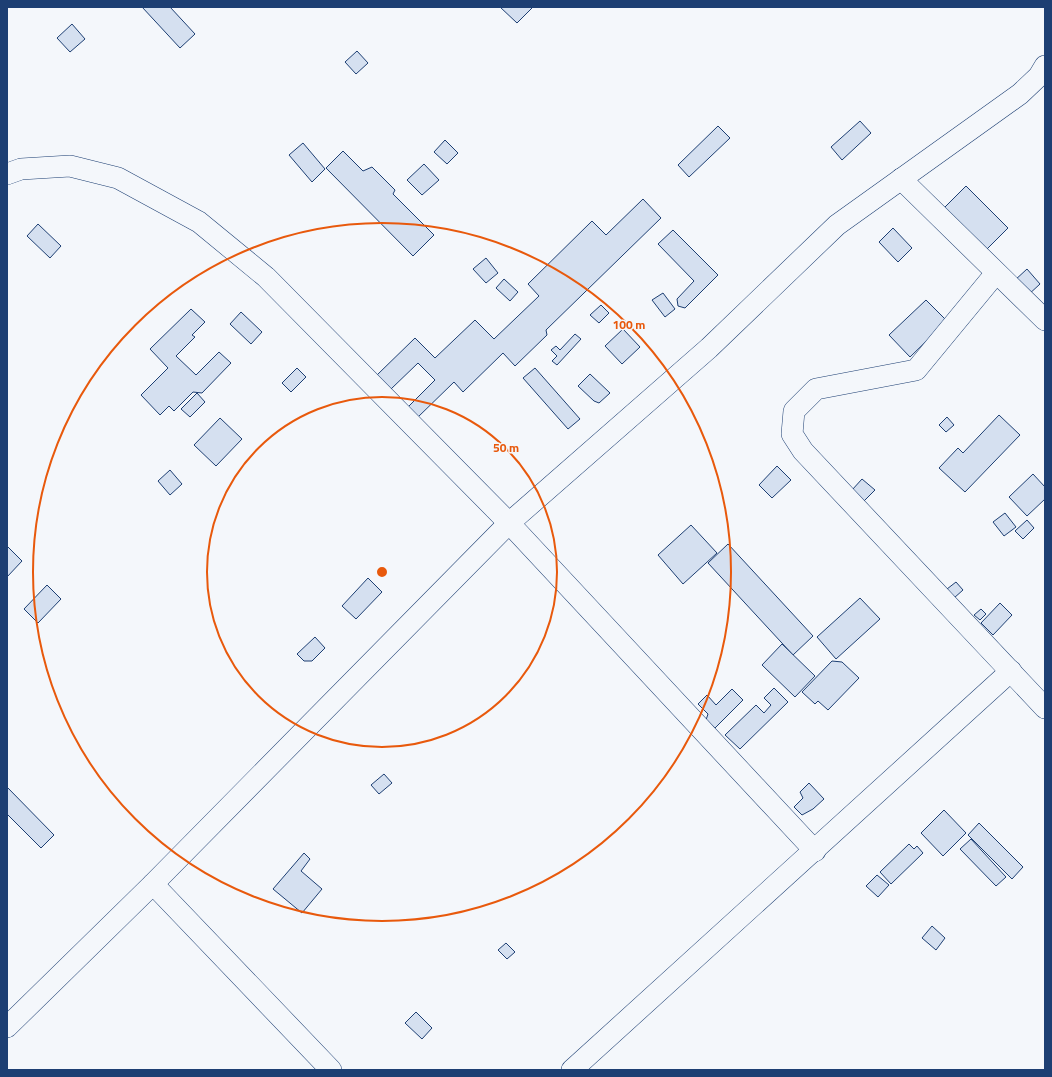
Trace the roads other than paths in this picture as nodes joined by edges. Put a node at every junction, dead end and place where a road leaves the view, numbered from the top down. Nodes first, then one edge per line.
1 (1045, 66) edge
2 (1045, 93) edge
3 (1020, 94) junction
4 (7, 174) edge
5 (901, 179) junction
6 (996, 273) junction
7 (1045, 320) edge
8 (510, 523) junction
9 (1011, 671) junction
10 (1045, 708) edge
11 (815, 851) junction
12 (153, 884) junction
13 (7, 1027) edge
14 (331, 1070) edge
15 (572, 1070) edge

1 - 3 street
2 - 3 street
3 - 5 street
4 - 8 street
5 - 6 street
5 - 8 street
6 - 7 street
6 - 9 street
8 - 11 street
8 - 12 street
9 - 10 street
9 - 11 street
11 - 15 street
12 - 13 street
12 - 14 street

